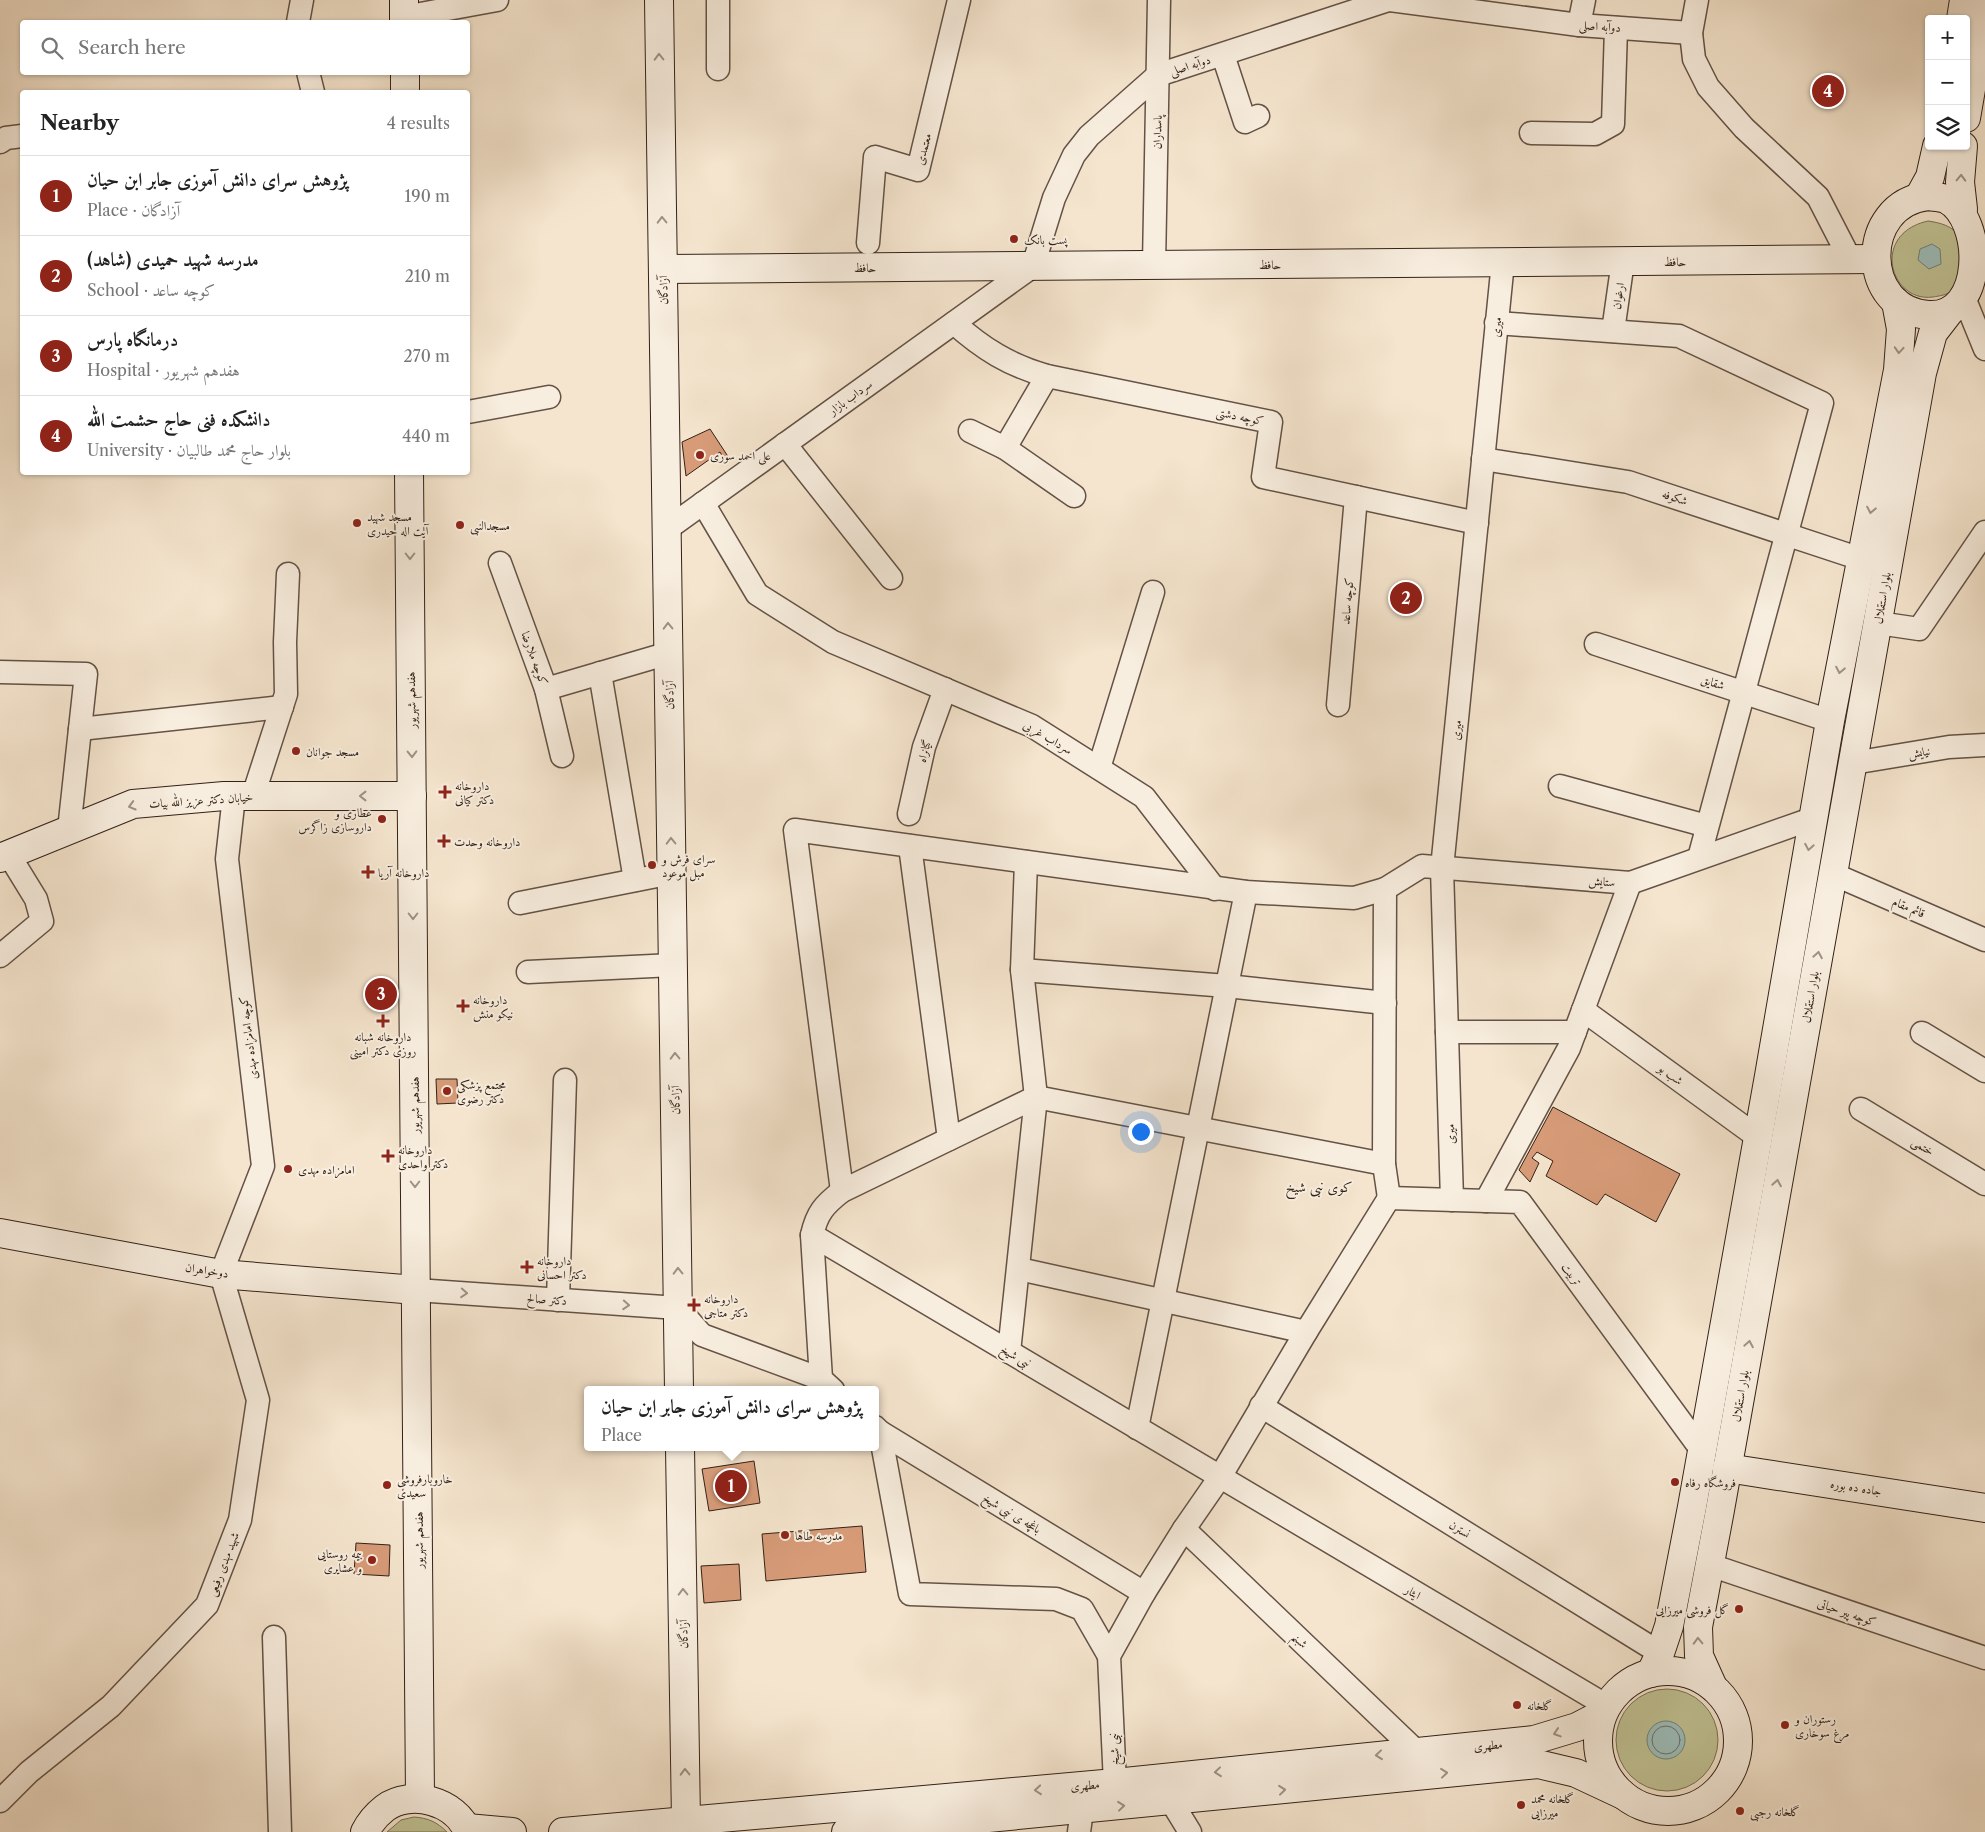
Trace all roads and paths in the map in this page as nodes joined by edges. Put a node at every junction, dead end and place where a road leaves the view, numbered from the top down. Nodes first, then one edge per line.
1 (302, 0) edge
2 (497, 0) edge
3 (658, 0) edge
4 (718, 0) edge
5 (958, 0) edge
6 (1159, 0) edge
7 (1389, 0) edge
8 (1584, 0) edge
9 (1698, 0) edge
10 (1964, 0) edge
11 (1985, 8) edge
12 (404, 13) edge
13 (1962, 15) edge
14 (298, 20) edge
15 (1579, 25) junction
16 (1616, 28) junction
17 (1691, 33) junction
18 (1223, 55) junction
19 (718, 70) dead end
20 (309, 75) edge
21 (405, 75) edge
22 (1158, 75) junction
23 (312, 90) edge
24 (405, 90) edge
25 (1973, 107) edge
26 (1258, 116) dead end
27 (1531, 133) dead end
28 (20, 136) edge
29 (0, 142) edge
30 (1936, 150) edge
31 (1963, 150) edge
32 (1919, 197) junction
33 (1962, 209) junction
34 (868, 243) dead end
35 (1984, 254) edge
36 (1863, 259) junction
37 (1624, 261) junction
38 (1503, 262) junction
39 (1154, 265) junction
40 (1033, 266) junction
41 (663, 269) junction
42 (1896, 302) junction
43 (1958, 306) junction
44 (954, 323) junction
45 (1496, 323) junction
46 (1613, 331) junction
47 (1985, 349) edge
48 (1047, 376) junction
49 (549, 397) dead end
50 (470, 412) edge
51 (970, 431) dead end
52 (785, 444) junction
53 (1005, 448) junction
54 (1483, 460) junction
55 (409, 475) edge
56 (1074, 496) dead end
57 (1356, 497) junction
58 (703, 503) junction
59 (1477, 523) junction
60 (667, 529) junction
61 (1985, 532) edge
62 (1787, 534) junction
63 (1861, 559) junction
64 (500, 563) dead end
65 (288, 574) dead end
66 (891, 578) dead end
67 (1153, 592) dead end
68 (1878, 623) junction
69 (1596, 644) dead end
70 (669, 653) junction
71 (0, 672) edge
72 (600, 673) junction
73 (546, 689) junction
74 (945, 689) junction
75 (1744, 692) junction
76 (1338, 705) dead end
77 (282, 707) junction
78 (1830, 721) junction
79 (80, 729) junction
80 (1985, 745) edge
81 (562, 756) dead end
82 (1853, 763) junction
83 (1099, 768) junction
84 (1560, 786) dead end
85 (243, 796) junction
86 (412, 796) junction
87 (909, 814) dead end
88 (1814, 818) junction
89 (1708, 826) junction
90 (69, 830) junction
91 (910, 846) junction
92 (4, 856) edge
93 (1699, 858) junction
94 (1026, 862) junction
95 (1442, 868) junction
96 (672, 873) junction
97 (1833, 874) junction
98 (635, 880) junction
99 (1630, 883) junction
100 (1215, 888) junction
101 (1385, 889) junction
102 (1246, 892) junction
103 (520, 903) dead end
104 (1985, 940) edge
105 (0, 956) edge
106 (673, 965) junction
107 (1022, 970) junction
108 (528, 972) dead end
109 (1227, 986) junction
110 (1385, 1003) junction
111 (1583, 1010) junction
112 (1447, 1032) junction
113 (1575, 1032) junction
114 (1922, 1034) dead end
115 (1985, 1071) edge
116 (564, 1080) dead end
117 (1036, 1098) junction
118 (1861, 1109) dead end
119 (1198, 1130) junction
120 (1758, 1138) junction
121 (949, 1139) junction
122 (1384, 1164) junction
123 (1985, 1184) edge
124 (842, 1190) junction
125 (1389, 1198) junction
126 (1452, 1200) junction
127 (1486, 1201) junction
128 (0, 1233) edge
129 (812, 1235) junction
130 (1019, 1269) junction
131 (221, 1274) junction
132 (416, 1290) junction
133 (558, 1300) junction
134 (1164, 1301) junction
135 (678, 1308) junction
136 (1306, 1332) junction
137 (1009, 1352) junction
138 (827, 1384) edge
139 (680, 1386) edge
140 (1261, 1406) junction
141 (1137, 1428) junction
142 (879, 1431) edge
143 (879, 1435) edge
144 (680, 1451) edge
145 (1703, 1452) junction
146 (1727, 1468) junction
147 (1220, 1477) junction
148 (1985, 1508) edge
149 (1184, 1529) junction
150 (1710, 1565) junction
151 (1144, 1593) junction
152 (274, 1637) dead end
153 (1109, 1656) junction
154 (1985, 1658) edge
155 (1655, 1663) junction
156 (1712, 1687) junction
157 (1605, 1710) junction
158 (1416, 1751) junction
159 (1115, 1783) junction
160 (1623, 1795) junction
161 (420, 1798) junction
162 (0, 1801) edge
163 (1171, 1801) junction
164 (686, 1821) junction
165 (1081, 1821) edge
166 (467, 1830) edge
167 (859, 1831) edge
168 (280, 1832) edge
169 (365, 1832) edge
170 (512, 1832) edge
171 (563, 1832) edge
172 (1190, 1832) edge

1 - 14 street
2 - 12 street
41 -> 3 main road, آزادگان
4 - 19 street
5 - 34 street, معتمدی
6 - 22 street, پاسداران
7 - 15 street, دوآبه اصلی
7 - 18 street, دوآبه اصلی
8 - 15 street
9 - 17 street
10 - 13 main road
11 - 25 main road
15 - 16 street, دوآبه اصلی
16 - 17 street, دوآبه اصلی
16 - 27 street
17 - 36 street
18 - 22 street, دوآبه اصلی
18 - 26 street
20 - 23 street
21 - 24 main road
22 - 39 street, پاسداران
22 - 40 street, دوآبه اصلی
28 - 29 street
30 - 32 main road
33 -> 31 main road
32 - 33 main road
32 - 36 main road
33 - 35 main road
35 - 43 main road
36 - 37 main road, حافظ
36 - 42 main road
37 - 38 main road, حافظ
37 - 46 street, ارغوان
38 - 39 main road, حافظ
38 - 45 street, میری
39 - 40 main road, حافظ
40 - 41 main road, حافظ
40 - 44 street, سرداب بازار
41 - 60 main road, آزادگان
42 - 43 main road
42 -> 63 main road
43 - 47 street
43 - 68 main road, بلوار استقلال
44 - 48 street, کوچه دشتی
44 - 52 street, سرداب بازار
45 - 46 street
45 - 54 street, میری
46 - 62 street
48 - 53 street
48 - 57 street, کوچه دشتی
49 - 50 street
51 - 53 street
52 - 58 street, سرداب بازار
52 - 66 street
53 - 56 street
54 - 59 street, میری
54 - 62 street, شکوفه
55 -> 86 main road, هفدهم شهریور
57 - 59 street, کوچه دشتی
57 - 76 street, کوچه ساعد
58 - 60 street, سرداب بازار
58 - 74 street, سرداب غربی
59 - 95 street, میری
70 -> 60 main road, آزادگان
61 - 68 street
62 - 63 street, شکوفه
62 - 75 street
63 -> 78 main road
64 - 73 street, کوچه ملارضا
65 - 77 street, کوچه امامزاده مهدی
67 - 83 street
68 - 82 main road, بلوار استقلال
69 - 75 street, شقایق
70 - 72 street
96 -> 70 main road, آزادگان
71 - 79 street
72 - 73 street
72 - 98 street
73 - 81 street, کوچه ملارضا
74 - 83 street, سرداب غربی
74 - 87 street, گیانراه
75 - 78 street, شقایق
75 - 89 street
77 - 79 street
77 - 85 street, کوچه امامزاده مهدی
78 - 88 main road
79 - 90 street
80 - 82 street, نیایش
82 - 97 main road, بلوار استقلال
83 - 100 street, سرداب غربی
84 - 89 street
86 -> 85 main road, خیابان دکتر عزیز الله بیات
85 -> 90 main road, خیابان دکتر عزیز الله بیات
85 - 131 street, کوچه امامزاده مهدی
86 -> 132 main road, هفدهم شهریور
88 - 93 street, ستایش
88 -> 120 main road
89 - 93 street
90 - 92 main road, خیابان دکتر عزیز الله بیات
91 - 94 street
91 - 121 street
91 - 124 street
92 - 105 street
93 - 99 street, ستایش
94 - 100 street
94 - 107 street
95 - 99 street, ستایش
95 - 101 street, ستایش
95 - 112 street, میری
96 - 98 street
96 - 106 main road, آزادگان
97 - 104 street, قائم مقام
146 -> 97 main road, بلوار استقلال
98 - 103 street
99 - 111 street
100 - 102 street
101 - 102 street
101 - 110 street
102 - 109 street
106 - 108 street
135 -> 106 main road, آزادگان
107 - 109 street
107 - 117 street
109 - 110 street
109 - 119 street
110 - 122 street
111 - 113 street
111 - 120 street, شب بو
112 - 113 street
112 - 126 street, میری
113 - 127 street
114 - 115 street
116 - 133 street
117 - 119 street
117 - 121 street
117 - 130 street
118 - 123 street, ختمی
119 - 122 street
119 - 134 street
120 - 145 main road
121 - 124 street
122 - 125 street
124 - 129 street
125 - 126 street, تربیت
125 - 136 street
126 - 127 street, تربیت
127 - 145 street, تربیت
128 - 131 main road, دوخواهران
129 - 137 street, نبی شیخ
129 - 138 street
130 - 134 street
130 - 137 street
131 - 132 main road, دوخواهران
131 - 162 street, شهید مهدی رفیعی
132 -> 133 street, دکتر صالح
132 - 161 main road, هفدهم شهریور
133 -> 135 street, دکتر صالح
134 - 136 street
134 - 141 street
135 - 138 street
135 - 139 main road, آزادگان
136 - 140 street
137 - 141 street, نبی شیخ
140 - 147 street
140 - 155 street, نسترن
141 - 147 street, نبی شیخ
142 - 151 street, باغچه ی نبی شیخ
143 - 153 street
164 -> 144 main road, آزادگان
145 - 155 main road
146 - 148 main road, جاده ده بوره
146 - 150 main road, بلوار استقلال
147 - 149 street
147 - 157 street, ایثار
149 - 151 street
149 - 158 street, شبنم
150 - 154 street, کوچه پیر حیاتی
156 -> 150 main road, بلوار استقلال
151 - 153 street
152 - 168 street
153 - 159 street, نبی شیخ
155 - 156 main road
155 - 157 main road
156 - 160 main road
157 -> 158 main road, مطهری
157 - 160 main road
158 -> 159 main road, مطهری
159 -> 164 main road, مطهری
163 -> 160 main road, مطهری
161 - 166 main road
161 - 169 main road
165 -> 163 main road, مطهری
163 - 172 street
164 - 171 main road, مطهری
165 - 167 main road, مطهری
166 - 170 main road

